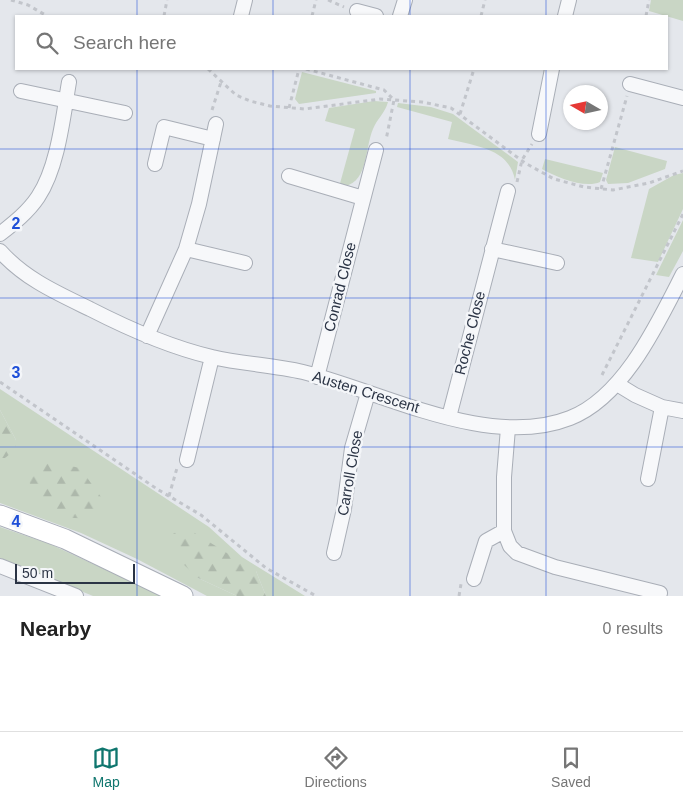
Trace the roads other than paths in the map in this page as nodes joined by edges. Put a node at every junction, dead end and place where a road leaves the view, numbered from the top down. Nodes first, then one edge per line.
1 (245, 0) edge
2 (405, 0) edge
3 (569, 0) edge
4 (357, 11) dead end
5 (241, 15) edge
6 (372, 15) edge
7 (400, 15) edge
8 (565, 15) edge
9 (552, 70) edge
10 (69, 82) dead end
11 (630, 84) road end
12 (21, 91) dead end
13 (683, 98) edge
14 (66, 100) junction
15 (125, 113) dead end
16 (216, 124) road end
17 (539, 134) dead end
18 (213, 139) junction
19 (376, 150) road end
20 (155, 164) dead end
21 (288, 176) dead end
22 (508, 191) road end
23 (363, 198) junction
24 (0, 234) edge
25 (186, 249) junction
26 (492, 249) junction
27 (0, 251) edge
28 (245, 263) dead end
29 (557, 263) dead end
30 (683, 274) edge
31 (147, 336) junction
32 (212, 357) junction
33 (317, 377) junction
34 (617, 384) junction
35 (368, 393) junction
36 (662, 407) junction
37 (683, 411) edge
38 (449, 417) junction
39 (508, 428) junction
40 (187, 460) road end
41 (648, 479) dead end
42 (0, 515) edge
43 (504, 531) junction
44 (334, 553) dead end
45 (0, 566) edge
46 (474, 579) dead end
47 (660, 593) dead end
48 (76, 596) edge
49 (183, 596) edge

1 - 5 street
2 - 7 street
3 - 8 street
4 - 6 street
9 - 17 street
10 - 14 street
11 - 13 street
12 - 14 street
14 - 15 street
14 - 24 street
16 - 18 street
18 - 20 street
18 - 25 street
19 - 23 street, Conrad Close
21 - 23 street
22 - 26 street, Roche Close
23 - 33 street, Conrad Close
25 - 28 street
25 - 31 street
26 - 29 street
26 - 38 street, Roche Close
27 - 31 street, Austen Crescent
30 - 34 street, Austen Crescent
31 - 32 street, Austen Crescent
32 - 33 street, Austen Crescent
32 - 40 street
33 - 35 street, Austen Crescent
34 - 36 street
34 - 39 street, Austen Crescent
35 - 38 street, Austen Crescent
35 - 44 street, Carroll Close
36 - 37 street
36 - 41 street
38 - 39 street, Austen Crescent
39 - 43 street
42 - 49 main road
43 - 46 street
43 - 47 street
45 - 48 street

